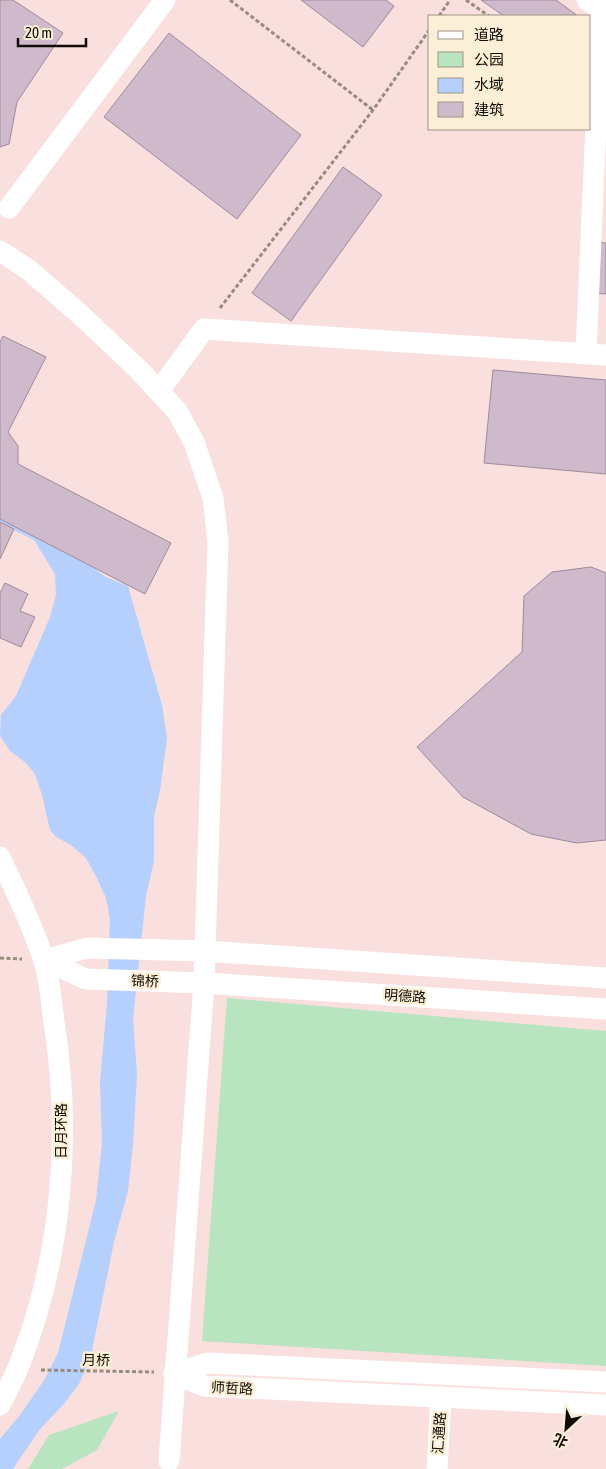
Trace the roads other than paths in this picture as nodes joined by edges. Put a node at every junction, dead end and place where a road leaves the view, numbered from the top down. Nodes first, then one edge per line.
1 (165, 0) edge
2 (588, 0) edge
3 (599, 200) edge
4 (9, 208) dead end
5 (0, 250) edge
6 (596, 354) edge
7 (159, 391) junction
8 (0, 857) edge
9 (205, 951) junction
10 (44, 960) junction
11 (606, 978) edge
12 (204, 983) junction
13 (606, 1009) edge
14 (174, 1373) junction
15 (606, 1382) edge
16 (442, 1397) junction
17 (0, 1405) edge
18 (606, 1405) edge
19 (169, 1461) dead end
20 (437, 1469) edge

1 - 4 street
2 - 3 street
3 - 6 street
5 - 7 street
6 - 7 street
7 - 9 street
8 - 10 street, 日月环路
9 - 10 street
9 - 11 street
9 - 12 street
10 - 12 street, 锦桥
10 - 17 street, 日月环路
12 - 13 street, 明德路
12 - 14 street
14 - 15 street, 师哲路
14 - 16 street, 师哲路
14 - 19 street
16 - 18 street, 师哲路
16 - 20 street, 汇通路

